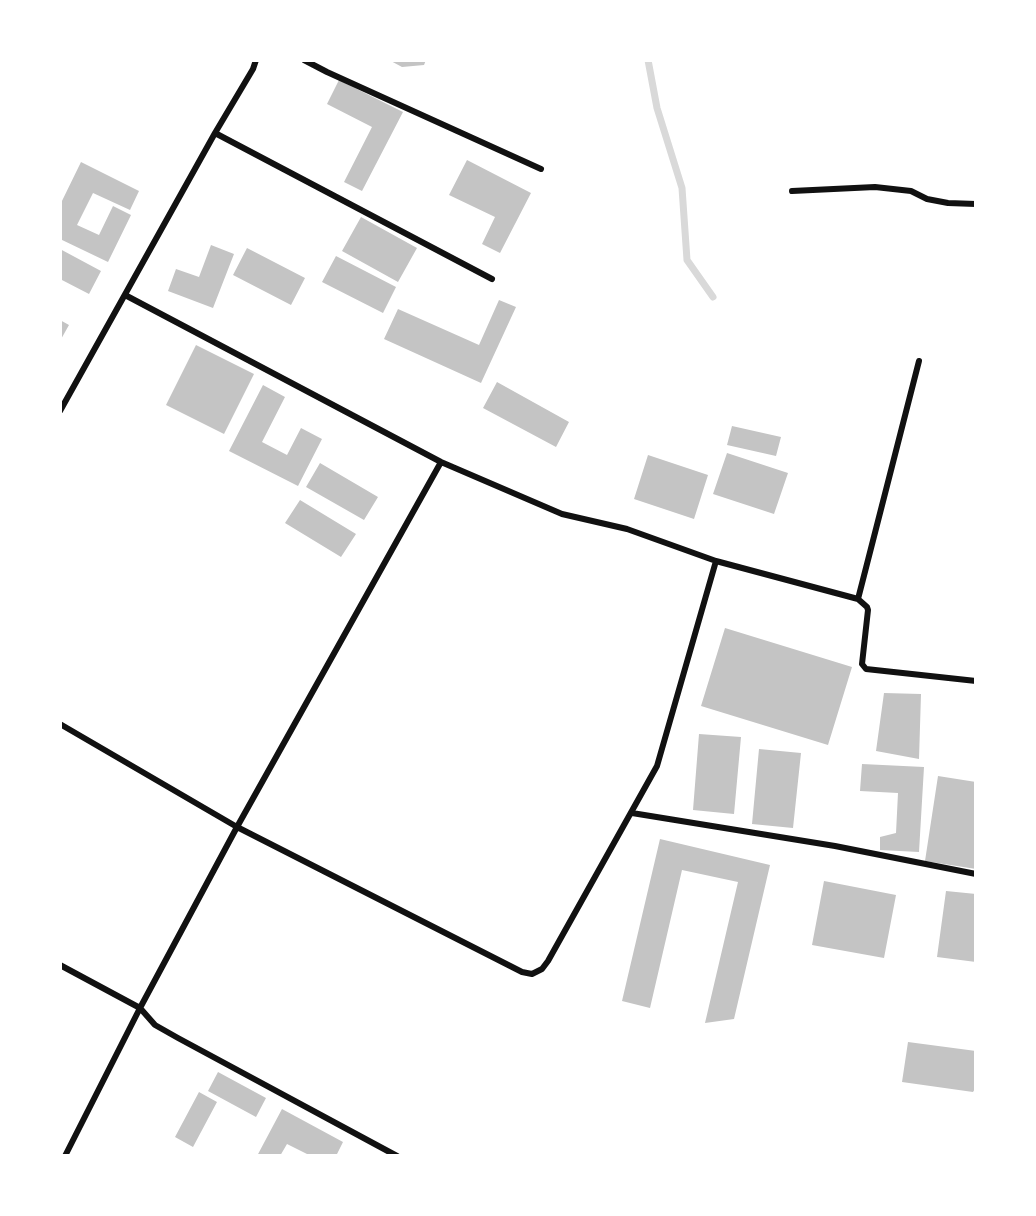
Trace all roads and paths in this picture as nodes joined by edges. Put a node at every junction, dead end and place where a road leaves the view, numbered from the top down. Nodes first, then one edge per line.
1 (256, 60) edge
2 (304, 60) edge
3 (215, 133) junction
4 (541, 169) dead end
5 (792, 191) dead end
6 (976, 204) edge
7 (492, 279) dead end
8 (125, 295) junction
9 (919, 361) dead end
10 (60, 411) edge
11 (441, 462) junction
12 (716, 561) junction
13 (858, 599) junction
14 (976, 681) edge
15 (60, 724) edge
16 (632, 813) junction
17 (237, 827) junction
18 (976, 874) edge
19 (60, 965) edge
20 (140, 1008) junction
21 (65, 1156) edge
22 (397, 1156) edge

1 - 3 street
2 - 4 street
3 - 7 street
3 - 8 street
5 - 6 street
8 - 10 street
8 - 11 street
9 - 13 street
11 - 12 street
11 - 17 street
12 - 13 street
12 - 16 street
13 - 14 street
15 - 17 street
16 - 17 street
16 - 18 street
17 - 20 street
19 - 20 street
20 - 21 street
20 - 22 street

